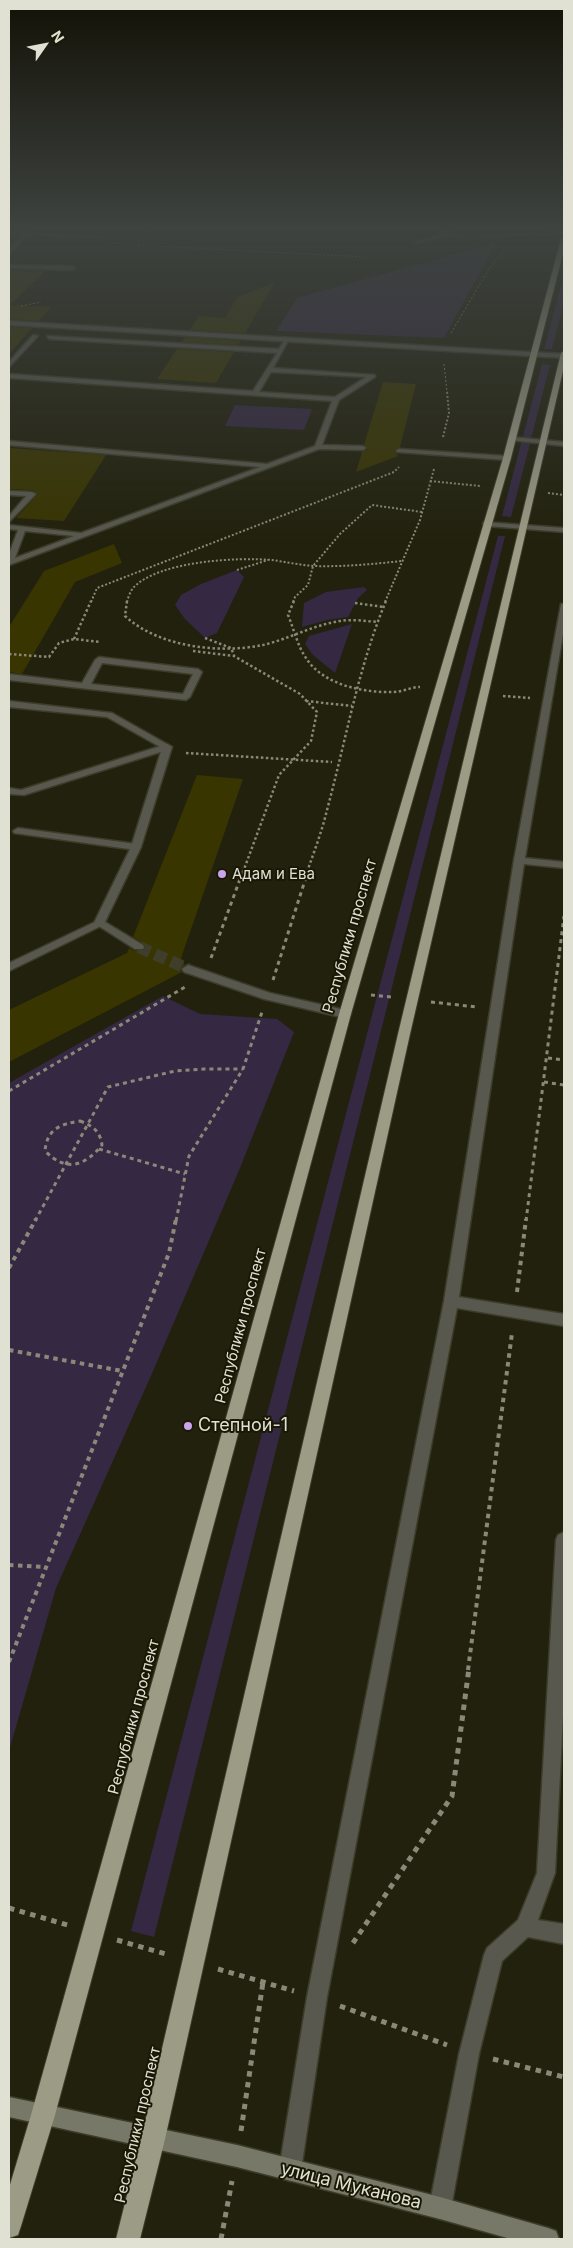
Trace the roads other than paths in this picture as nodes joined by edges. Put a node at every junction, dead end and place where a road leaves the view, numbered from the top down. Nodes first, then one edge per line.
1 (187, 334) edge
2 (538, 334) edge
3 (36, 336) dead end
4 (49, 337) dead end
5 (287, 340) junction
6 (280, 351) junction
7 (533, 354) junction
8 (9, 356) edge
9 (17, 356) junction
10 (563, 362) edge
11 (9, 365) edge
12 (269, 370) junction
13 (9, 376) edge
14 (255, 394) junction
15 (336, 399) junction
16 (512, 439) junction
17 (9, 442) edge
18 (544, 442) junction
19 (564, 444) edge
20 (318, 447) junction
21 (364, 448) dead end
22 (399, 451) dead end
23 (507, 458) junction
24 (270, 466) junction
25 (9, 493) edge
26 (9, 520) edge
27 (487, 524) junction
28 (9, 527) edge
29 (525, 527) junction
30 (22, 529) junction
31 (564, 530) edge
32 (82, 534) junction
33 (9, 562) edge
34 (564, 606) edge
35 (9, 678) edge
36 (85, 686) junction
37 (9, 704) edge
38 (166, 749) junction
39 (9, 791) edge
40 (18, 831) dead end
41 (136, 847) junction
42 (519, 860) junction
43 (564, 865) edge
44 (99, 923) junction
45 (139, 947) tunnel mouth
46 (9, 967) edge
47 (188, 969) tunnel mouth
48 (346, 1014) junction
49 (451, 1301) junction
50 (564, 1320) edge
51 (564, 1540) edge
52 (525, 1926) junction
53 (564, 1934) edge
54 (9, 2107) edge
55 (42, 2115) junction
56 (153, 2138) junction
57 (290, 2170) junction
58 (440, 2208) junction
59 (9, 2226) edge
60 (128, 2239) edge
61 (548, 2239) edge

1 - 5 street
2 - 7 highway, Республики проспект
3 - 9 street
4 - 6 street
5 - 6 street
5 - 7 street
6 - 12 street
7 - 10 street, Республики проспект
7 - 16 highway, Республики проспект
8 - 9 street
9 - 11 street
10 - 18 highway, Республики проспект
12 - 14 street
12 - 15 street
13 - 14 street
14 - 15 street
15 - 20 street
16 - 18 street
16 - 23 highway, Республики проспект
17 - 24 street
18 - 19 street
18 - 29 highway, Республики проспект
20 - 21 street
20 - 24 street
22 - 23 street
23 - 27 highway, Республики проспект
24 - 32 street
25 - 26 street
27 - 29 street
27 - 48 highway, Республики проспект
28 - 30 street
29 - 31 street
29 - 56 highway, Республики проспект
30 - 32 street
30 - 33 street
32 - 33 street
34 - 42 street
35 - 36 street
36 - 36 street
37 - 38 street
38 - 39 street
38 - 41 street
40 - 41 street
41 - 44 street
42 - 43 street
42 - 49 street
44 - 45 street
44 - 46 street
47 - 48 street
48 - 55 highway, Республики проспект
49 - 50 street
49 - 57 street
51 - 52 street
52 - 53 street
52 - 58 street
54 - 55 main road
55 - 56 main road, улица Муканова
55 - 59 highway, Республики проспект
56 - 57 main road, улица Муканова
56 - 60 highway, Республики проспект
57 - 58 main road, улица Муканова
58 - 61 main road, улица Муканова

